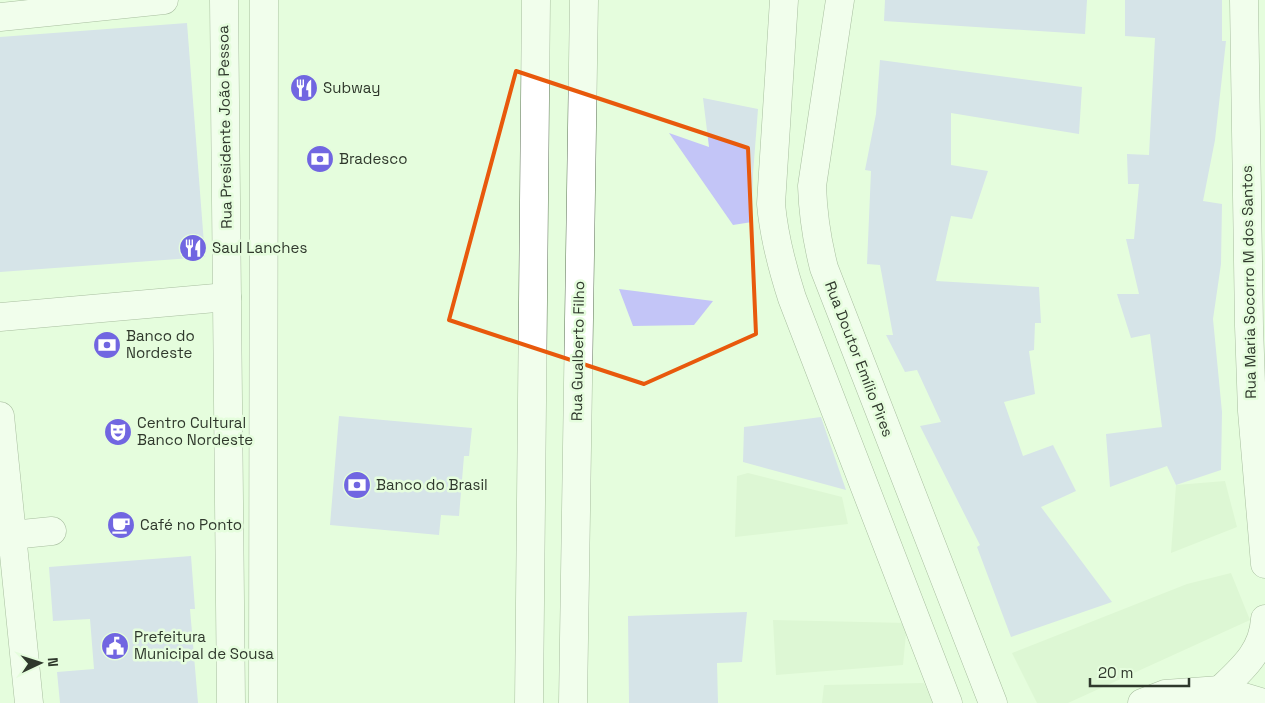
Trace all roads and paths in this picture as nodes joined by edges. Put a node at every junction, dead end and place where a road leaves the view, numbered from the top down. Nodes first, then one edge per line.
1 (164, 0) edge
2 (224, 0) edge
3 (264, 0) edge
4 (536, 0) edge
5 (584, 0) edge
6 (784, 0) edge
7 (840, 0) edge
8 (1244, 0) edge
9 (0, 17) edge
10 (227, 297) junction
11 (0, 317) edge
12 (0, 416) edge
13 (52, 531) dead end
14 (12, 535) junction
15 (1265, 564) edge
16 (1265, 619) edge
17 (1220, 690) junction
18 (1255, 701) edge
19 (29, 703) edge
20 (231, 703) edge
21 (263, 703) edge
22 (529, 703) edge
23 (573, 703) edge
24 (948, 703) edge
25 (993, 703) edge
26 (1142, 703) edge

1 - 9 street
2 - 10 street, Rua Presidente João Pessoa
3 - 21 street
4 - 22 street
5 - 23 street, Rua Gualberto Filho
6 - 24 street
7 - 25 street, Rua Doutor Emílio Pires
8 - 15 street, Rua Maria Socorro M dos Santos
10 - 11 street
10 - 20 street, Rua Presidente João Pessoa
12 - 14 street
13 - 14 street
14 - 19 street
16 - 17 street
17 - 18 street
17 - 26 street

